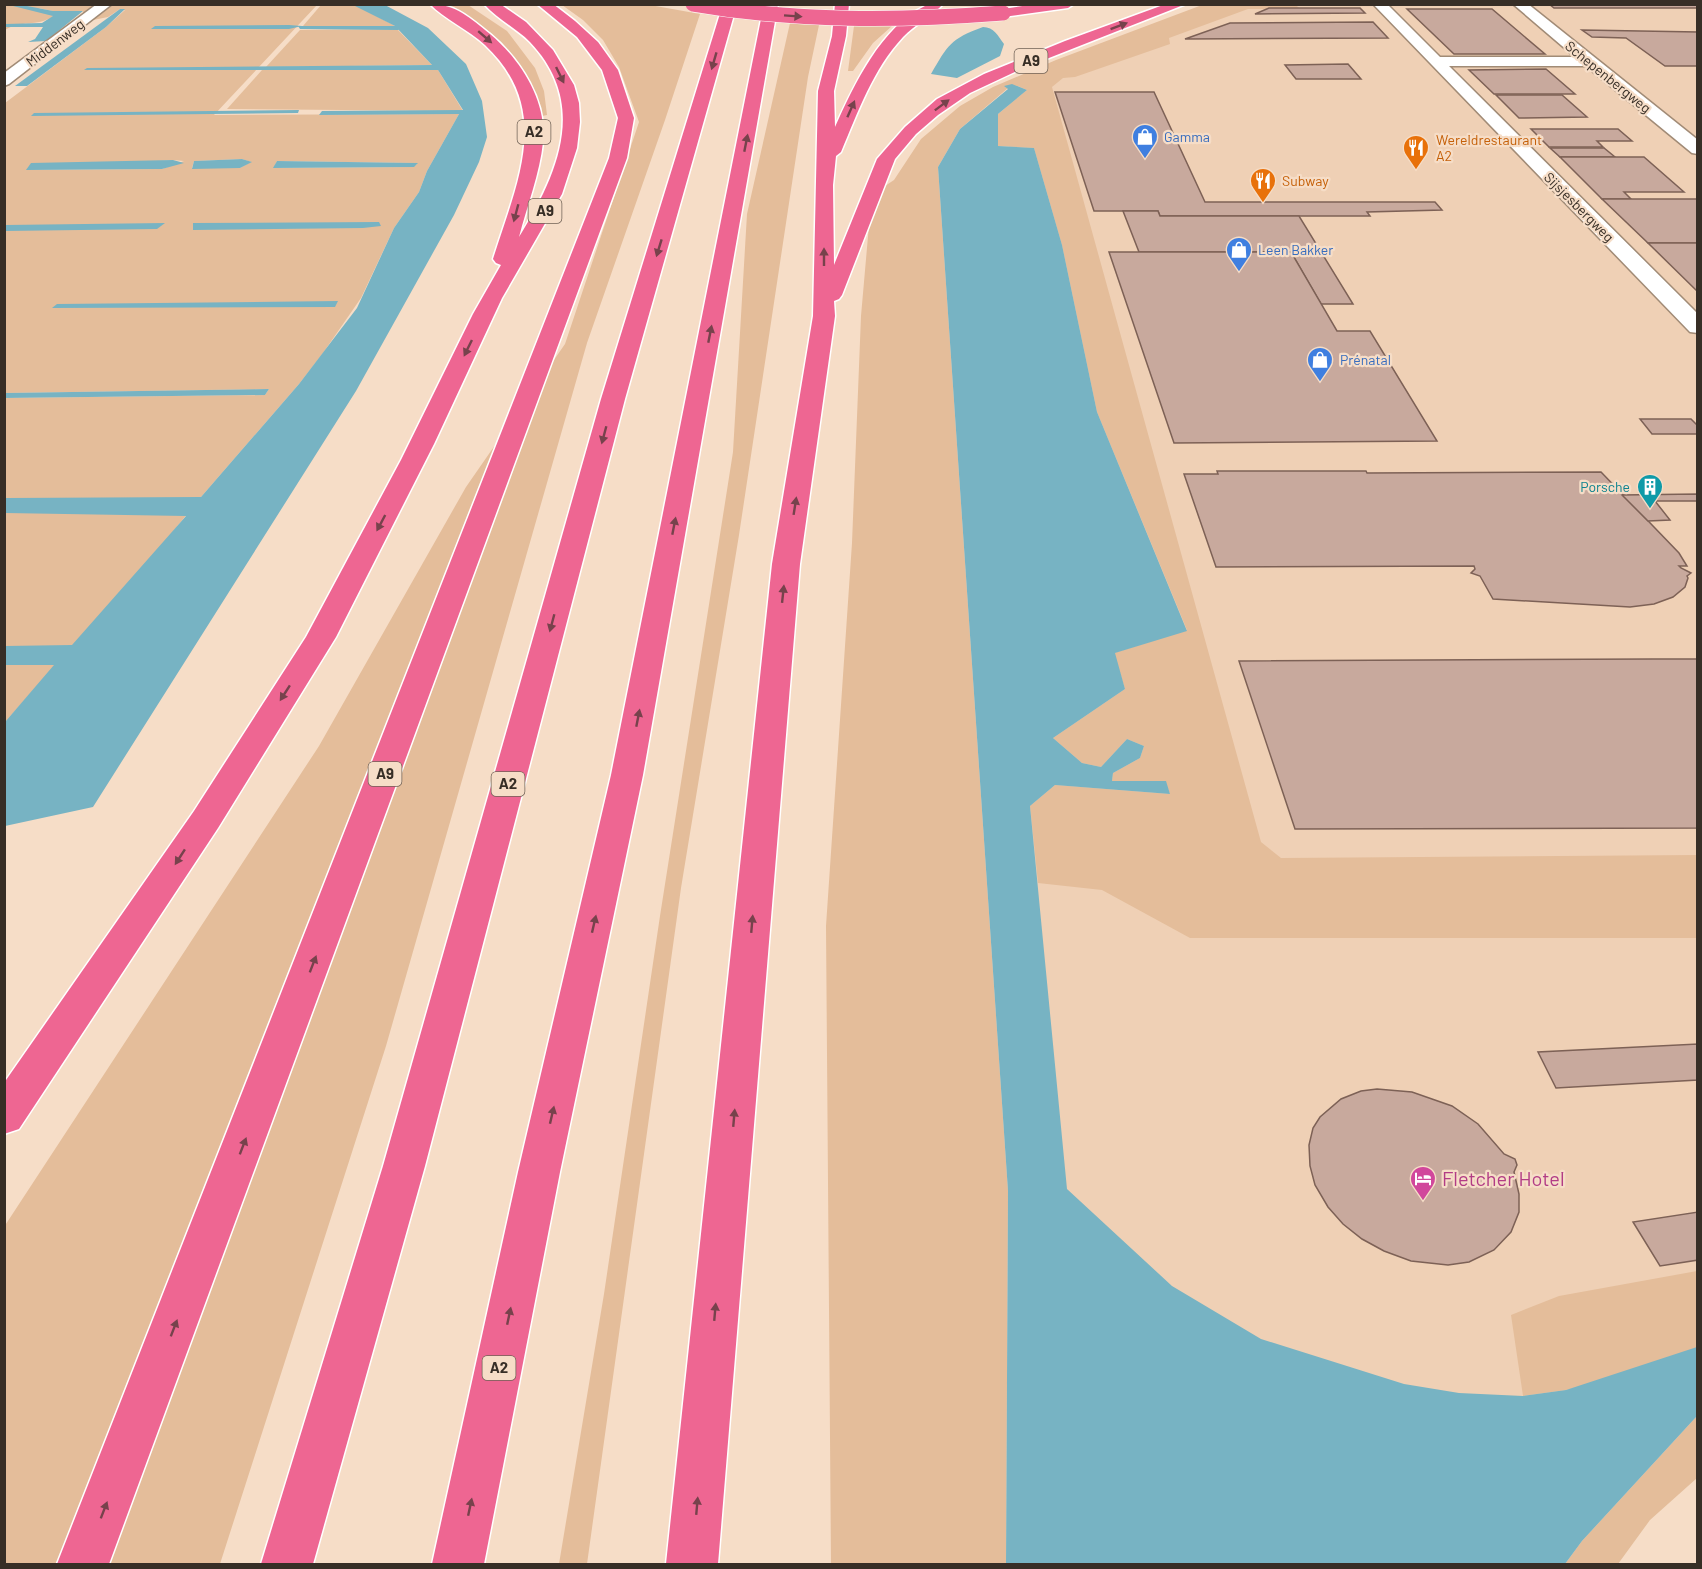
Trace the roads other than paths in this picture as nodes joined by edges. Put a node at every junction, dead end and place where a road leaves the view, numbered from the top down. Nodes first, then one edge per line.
1 (106, 4) edge
2 (436, 4) edge
3 (490, 4) edge
4 (543, 4) edge
5 (693, 4) edge
6 (730, 4) edge
7 (771, 4) edge
8 (842, 4) edge
9 (937, 4) edge
10 (1068, 4) edge
11 (1180, 4) edge
12 (1379, 4) edge
13 (1519, 4) edge
14 (1589, 61) junction
15 (1436, 62) junction
16 (4, 81) edge
17 (1698, 149) edge
18 (827, 162) junction
19 (493, 296) junction
20 (824, 316) junction
21 (1698, 327) edge
22 (4, 1117) edge
23 (82, 1564) edge
24 (287, 1564) edge
25 (458, 1564) edge
26 (692, 1564) edge

1 - 16 street, Middenweg
2 -> 19 highway, A2
3 -> 19 highway, A9
23 -> 4 highway, A9
5 -> 10 highway, bridge
6 -> 24 highway, A2
25 -> 7 highway, A2
8 - 18 highway
18 -> 9 highway, A9
20 -> 11 highway, A9
12 - 15 street, Sijsjesbergweg
13 - 14 street, Schepenbergweg
14 - 15 street
14 - 17 street, Schepenbergweg
15 - 21 street, Sijsjesbergweg
20 -> 18 highway, A9
19 -> 22 highway, A9
26 -> 20 highway, A9

